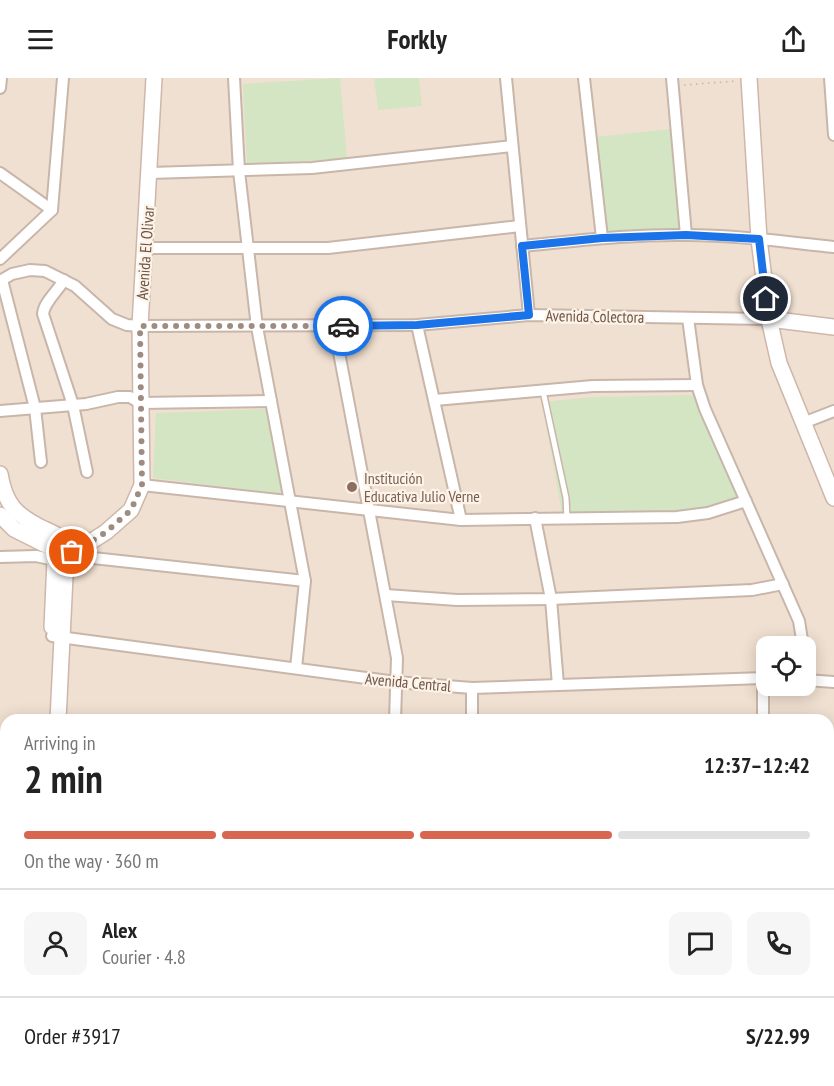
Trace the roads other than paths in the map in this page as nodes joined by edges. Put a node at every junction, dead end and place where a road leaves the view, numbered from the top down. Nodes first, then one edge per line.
1 (1, 78) edge
2 (63, 78) edge
3 (154, 78) edge
4 (234, 78) edge
5 (506, 78) edge
6 (584, 78) edge
7 (830, 78) edge
8 (749, 79) edge
9 (672, 82) edge
10 (0, 88) edge
11 (833, 97) edge
12 (834, 135) edge
13 (512, 146) junction
14 (240, 171) junction
15 (150, 172) junction
16 (0, 173) edge
17 (52, 210) junction
18 (520, 226) junction
19 (686, 235) junction
20 (602, 238) junction
21 (759, 239) junction
22 (522, 246) junction
23 (834, 247) edge
24 (146, 248) junction
25 (248, 248) junction
26 (1, 256) edge
27 (1, 280) edge
28 (64, 280) junction
29 (529, 315) junction
30 (688, 318) junction
31 (769, 319) junction
32 (417, 325) junction
33 (140, 326) junction
34 (334, 326) junction
35 (257, 327) junction
36 (834, 327) edge
37 (697, 384) junction
38 (543, 391) junction
39 (435, 400) junction
40 (271, 401) junction
41 (140, 403) junction
42 (73, 405) junction
43 (34, 408) junction
44 (0, 411) edge
45 (834, 411) edge
46 (803, 423) junction
47 (41, 462) dead end
48 (87, 472) dead end
49 (0, 474) edge
50 (142, 485) junction
51 (832, 489) edge
52 (291, 500) junction
53 (746, 501) junction
54 (370, 511) junction
55 (0, 514) edge
56 (535, 518) junction
57 (567, 518) junction
58 (461, 520) junction
59 (68, 551) junction
60 (0, 557) edge
61 (305, 581) junction
62 (783, 584) junction
63 (386, 595) junction
64 (551, 599) junction
65 (801, 636) edge
66 (57, 637) junction
67 (296, 668) junction
68 (756, 678) edge
69 (816, 680) edge
70 (396, 682) junction
71 (834, 682) edge
72 (558, 686) junction
73 (472, 688) junction
74 (764, 696) edge
75 (49, 714) edge
76 (58, 714) edge
77 (395, 714) edge
78 (472, 714) edge
79 (763, 714) edge

1 - 10 street
2 - 17 street
3 - 15 street, Avenida El Olivar
4 - 14 street
5 - 13 street
6 - 20 street
7 - 11 street
8 - 21 street
9 - 19 street
11 - 12 street
13 - 14 street
13 - 18 street
14 - 15 street
14 - 25 street
15 - 24 street, Avenida El Olivar
16 - 17 street
17 - 26 street
18 - 22 street
18 - 25 street
19 - 20 street
19 - 21 street
20 - 22 street
21 - 23 street
21 - 31 street
22 - 29 street
24 - 25 street
24 - 33 street, Avenida El Olivar
25 - 35 street
27 - 28 street, Avenida Colectora
27 - 43 street
28 - 33 street, Avenida Colectora
28 - 42 street
29 - 30 street, Avenida Colectora
29 - 32 street, Avenida Colectora
30 - 31 street, Avenida Colectora
30 - 37 street
31 - 36 street, Avenida Colectora
31 - 46 street
32 - 34 street, Avenida Colectora
32 - 39 street
33 - 35 street, Avenida Colectora
33 - 41 street, Avenida El Olivar
34 - 35 street, Avenida Colectora
34 - 54 street
35 - 40 street
37 - 38 street
37 - 53 street
38 - 39 street
38 - 57 lane
39 - 58 street
40 - 41 street
40 - 52 street
41 - 42 street
41 - 50 street, Avenida El Olivar
42 - 43 street
42 - 48 street
43 - 44 street
43 - 47 street
45 - 46 street
46 - 51 street
49 - 59 street
50 - 52 street
50 - 59 street, Avenida El Olivar
52 - 54 street
52 - 61 street
53 - 57 street
53 - 62 street
54 - 58 street
54 - 63 street
55 - 59 street
56 - 57 street
56 - 58 street
56 - 64 street
59 - 60 street
59 - 61 street
59 - 66 street
61 - 67 street
62 - 64 street
62 - 65 street
63 - 64 street
63 - 70 street
64 - 72 street
66 - 67 street, Avenida Central
66 - 75 street
66 - 76 street
67 - 70 street, Avenida Central
68 - 72 street, Avenida Central
69 - 71 street
70 - 73 street, Avenida Central
70 - 77 street
72 - 73 street, Avenida Central
73 - 78 street
74 - 79 street

